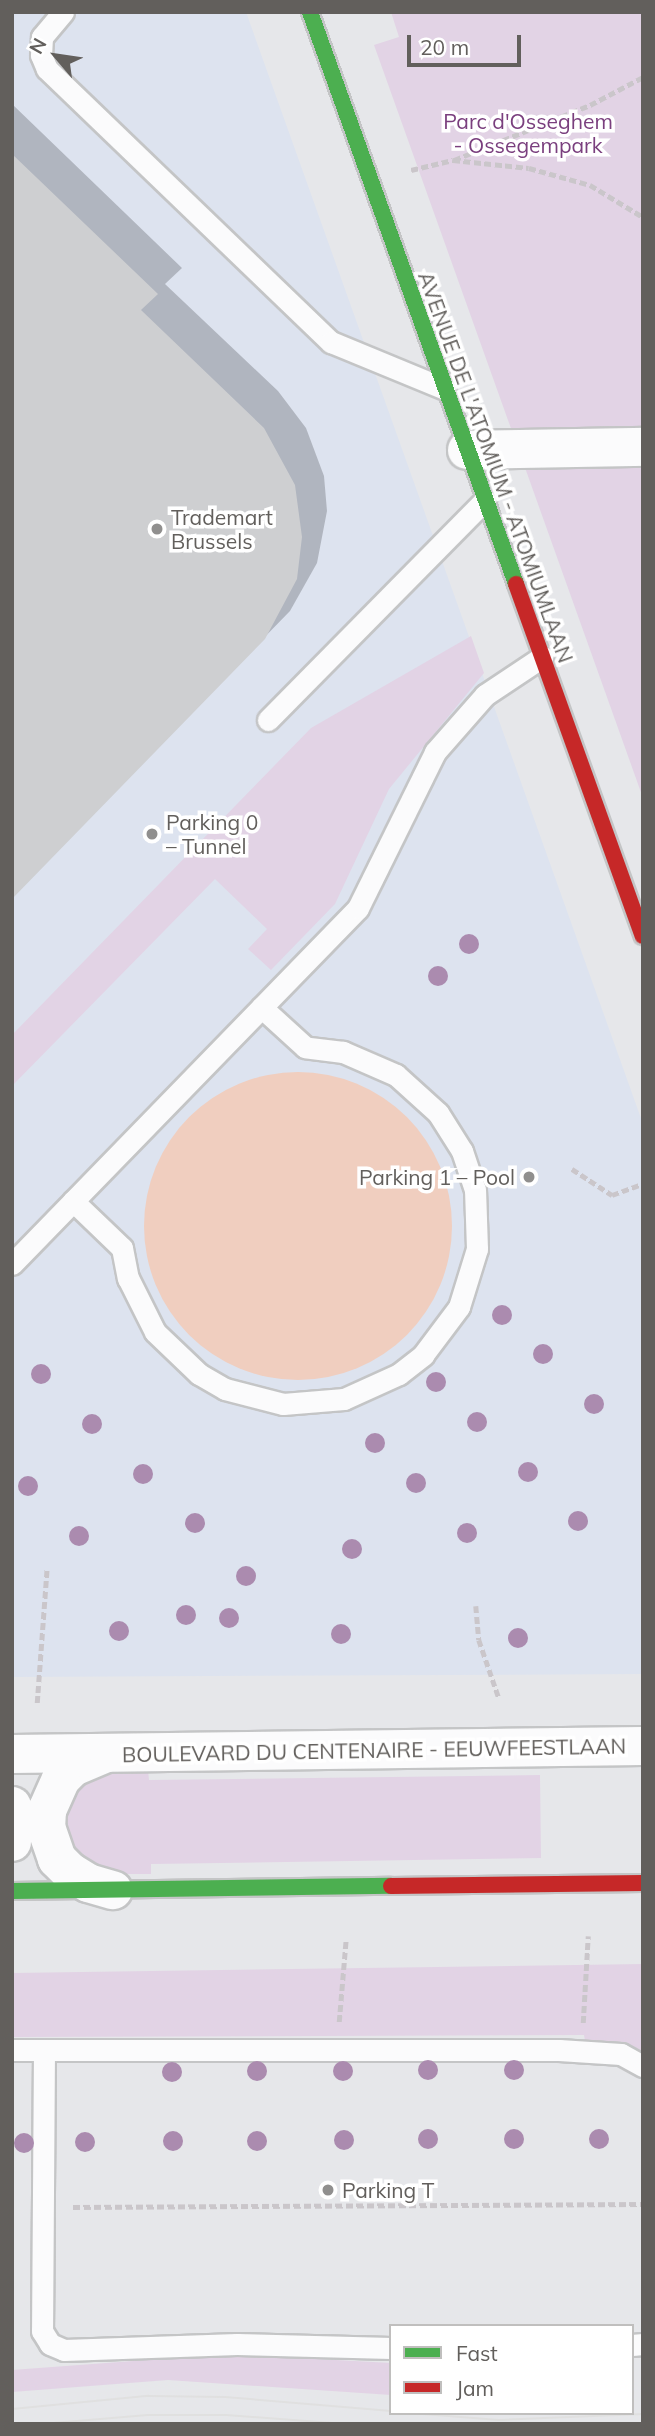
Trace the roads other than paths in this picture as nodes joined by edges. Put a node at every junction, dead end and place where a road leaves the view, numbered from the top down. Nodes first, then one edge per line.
1 (63, 12) edge
2 (310, 12) edge
3 (445, 389) junction
4 (643, 447) edge
5 (467, 450) junction
6 (485, 500) junction
7 (542, 657) junction
8 (268, 720) dead end
9 (643, 936) edge
10 (261, 1007) junction
11 (73, 1201) junction
12 (12, 1264) edge
13 (643, 1746) edge
14 (106, 1753) junction
15 (12, 1755) edge
16 (12, 1806) edge
17 (12, 1842) edge
18 (643, 1883) edge
19 (113, 1890) junction
20 (12, 1891) edge
21 (12, 2050) edge
22 (44, 2050) junction
23 (643, 2066) edge
24 (389, 2348) edge

1 - 3 lane
2 - 3 street, AVENUE DE L'ATOMIUM - ATOMIUMLAAN
3 - 5 street, AVENUE DE L'ATOMIUM - ATOMIUMLAAN
4 - 5 street
5 - 6 street, AVENUE DE L'ATOMIUM - ATOMIUMLAAN
6 - 7 street, AVENUE DE L'ATOMIUM - ATOMIUMLAAN
6 - 8 lane
7 - 9 street, AVENUE DE L'ATOMIUM - ATOMIUMLAAN
7 - 10 lane
10 - 11 lane
10 - 11 lane
11 - 12 lane
13 - 14 street, BOULEVARD DU CENTENAIRE - EEUWFEESTLAAN
14 - 15 street, BOULEVARD DU CENTENAIRE - EEUWFEESTLAAN
14 - 19 street, BOULEVARD DU CENTENAIRE - EEUWFEESTLAAN
16 - 17 street
18 - 19 street, BOULEVARD DU CENTENAIRE - EEUWFEESTLAAN
19 - 20 street, BOULEVARD DU CENTENAIRE - EEUWFEESTLAAN
21 - 22 lane
22 - 23 lane
22 - 24 lane

